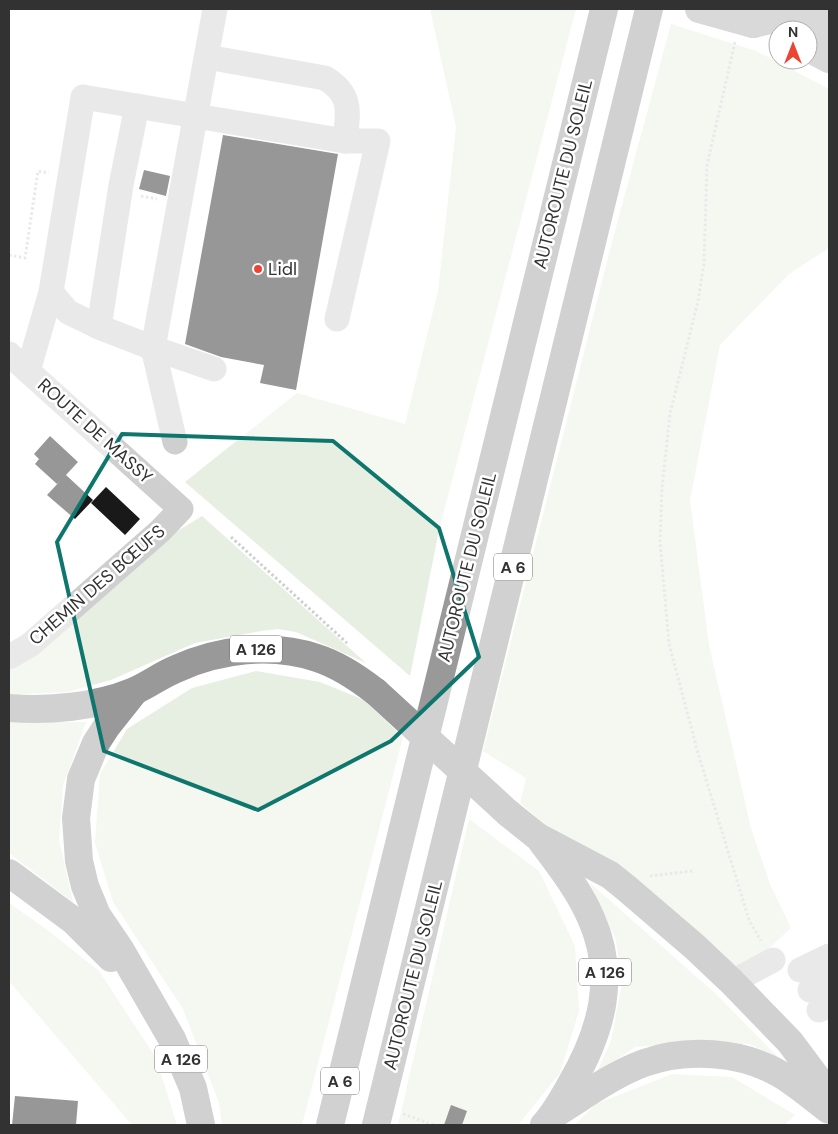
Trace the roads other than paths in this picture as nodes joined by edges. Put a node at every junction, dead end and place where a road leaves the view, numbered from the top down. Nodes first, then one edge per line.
1 (215, 9) edge
2 (604, 9) edge
3 (649, 9) edge
4 (699, 9) edge
5 (819, 9) edge
6 (745, 30) junction
7 (768, 30) edge
8 (768, 33) edge
9 (207, 56) junction
10 (136, 106) junction
11 (196, 116) junction
12 (345, 141) junction
13 (51, 292) junction
14 (337, 319) dead end
15 (99, 327) junction
16 (153, 348) junction
17 (9, 354) edge
18 (214, 369) dead end
19 (28, 371) junction
20 (175, 442) dead end
21 (181, 509) joint
22 (9, 657) edge
23 (134, 692) junction
24 (9, 708) edge
25 (538, 837) junction
26 (9, 873) edge
27 (829, 956) edge
28 (773, 960) road end
29 (732, 982) junction
30 (148, 998) junction
31 (821, 1002) edge
32 (829, 1094) edge
33 (829, 1110) edge
34 (379, 1116) edge
35 (549, 1120) edge
36 (201, 1125) edge
37 (330, 1125) edge

1 - 9 street
2 - 37 highway, AUTOROUTE DU SOLEIL / A 6
3 - 34 highway, AUTOROUTE DU SOLEIL / A 6
4 - 6 main road, bridge
5 - 6 main road
6 - 7 main road
6 - 8 main road
9 - 11 street
9 - 12 street
10 - 11 street
10 - 13 street
10 - 15 street
11 - 12 street
11 - 16 street
12 - 14 street
13 - 15 street
13 - 19 street
15 - 16 street
16 - 18 street
16 - 20 street
17 - 19 street, ROUTE DE MASSY
19 - 21 street, ROUTE DE MASSY
21 - 22 street, CHEMIN DES BŒUFS
23 - 24 highway, A 126
23 - 25 highway, A 126, bridge
23 - 30 highway
25 - 29 highway
25 - 35 highway, A 126
26 - 30 highway, A 126
27 - 31 street
28 - 29 street
29 - 32 highway
30 - 36 highway, A 126
33 - 35 highway

